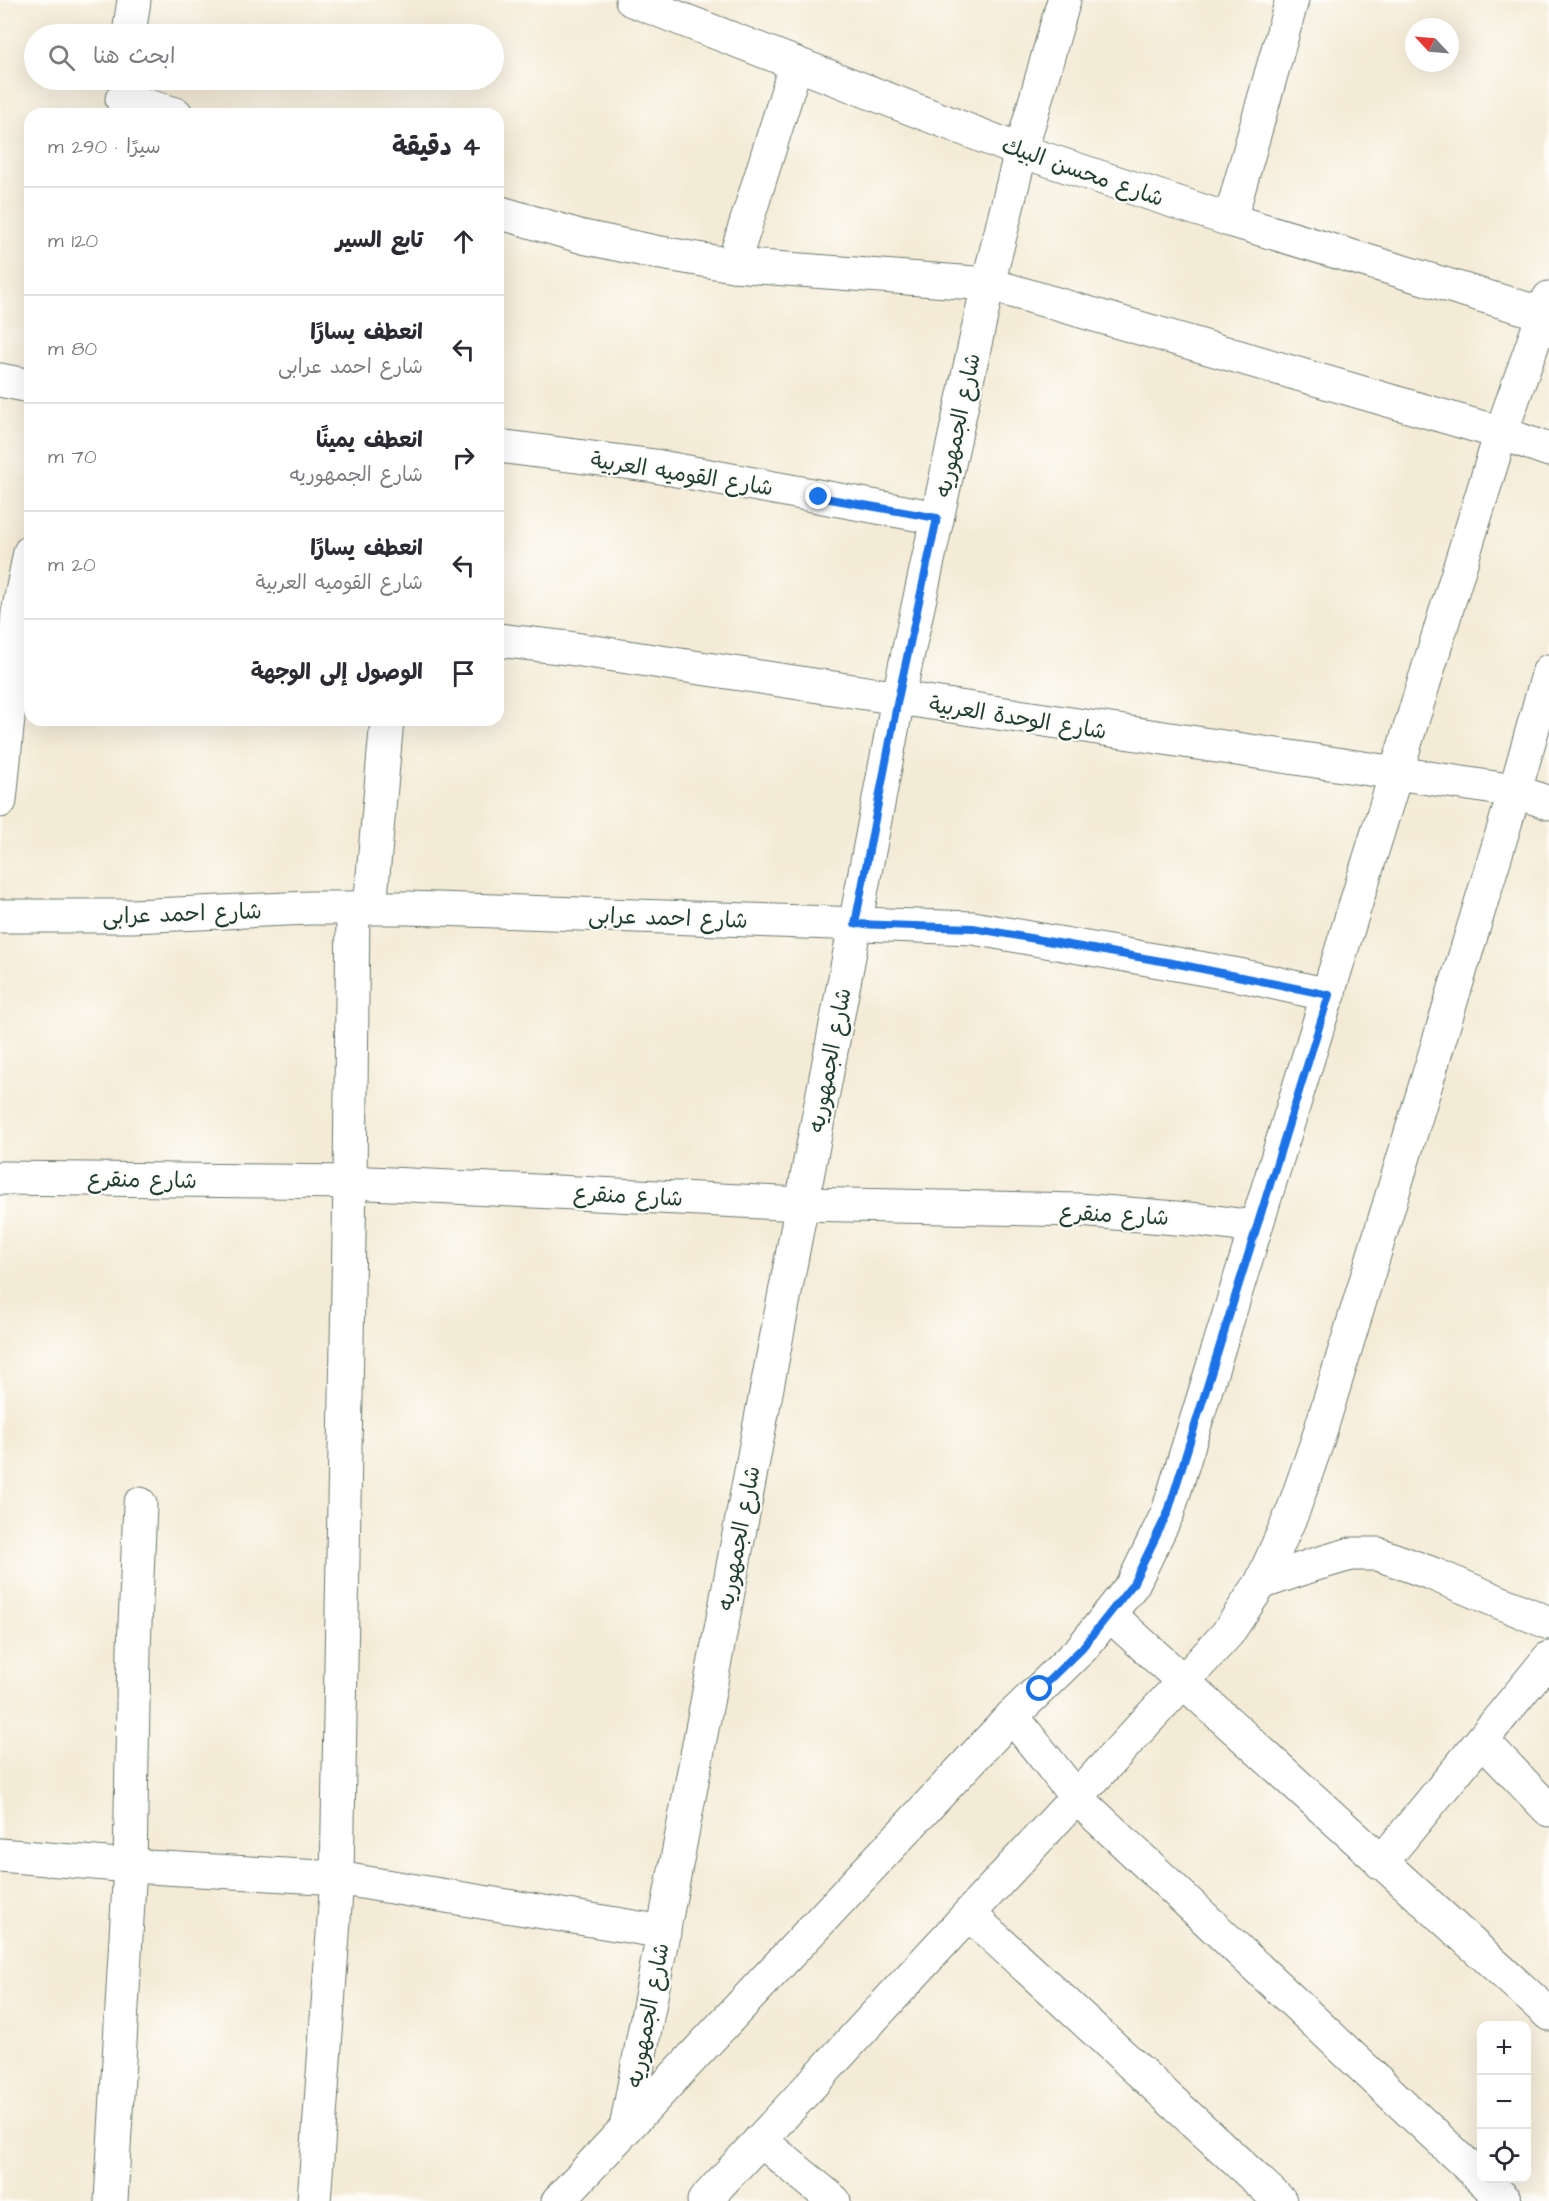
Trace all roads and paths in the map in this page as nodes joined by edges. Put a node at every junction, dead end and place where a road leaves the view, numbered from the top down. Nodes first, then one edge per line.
1 (134, 0) edge
2 (632, 0) edge
3 (1064, 0) edge
4 (1292, 0) edge
5 (130, 24) edge
6 (796, 63) junction
7 (122, 98) edge
8 (156, 108) edge
9 (1021, 151) junction
10 (504, 214) edge
11 (1230, 220) junction
12 (733, 265) junction
13 (988, 284) junction
14 (1546, 306) edge
15 (0, 380) edge
16 (24, 385) edge
17 (1501, 433) junction
18 (504, 447) edge
19 (1549, 450) edge
20 (937, 518) junction
21 (24, 578) edge
22 (16, 613) edge
23 (504, 641) edge
24 (1549, 671) edge
25 (898, 699) junction
26 (386, 726) edge
27 (1396, 773) junction
28 (1515, 791) junction
29 (0, 801) edge
30 (1549, 803) edge
31 (361, 908) junction
32 (0, 916) edge
33 (855, 924) junction
34 (1329, 995) junction
35 (0, 1178) edge
36 (350, 1182) junction
37 (801, 1204) junction
38 (1255, 1227) junction
39 (140, 1504) dead end
40 (1261, 1583) junction
41 (1109, 1614) junction
42 (1549, 1623) edge
43 (1549, 1658) edge
44 (1184, 1681) junction
45 (1012, 1716) junction
46 (1482, 1740) junction
47 (1077, 1798) junction
48 (1549, 1810) edge
49 (0, 1855) edge
50 (1381, 1863) junction
51 (130, 1866) junction
52 (337, 1878) junction
53 (969, 1914) junction
54 (664, 1932) junction
55 (1549, 2014) edge
56 (626, 2128) junction
57 (760, 2140) junction
58 (111, 2201) edge
59 (314, 2201) edge
60 (558, 2201) edge
61 (704, 2201) edge
62 (834, 2201) edge
63 (1280, 2201) edge
64 (1505, 2201) edge

1 - 5 street
2 - 6 street, شارع محسن البيك
3 - 9 street, شارع الجمهوريه
4 - 11 street
6 - 9 street, شارع محسن البيك
6 - 12 street
7 - 8 street
9 - 11 street, شارع محسن البيك
9 - 13 street, شارع الجمهوريه
10 - 12 street
11 - 14 street, شارع محسن البيك
12 - 13 street
13 - 17 street
13 - 20 street, شارع الجمهوريه
14 - 17 street
15 - 16 street
17 - 19 street
17 - 27 street
18 - 20 street, شارع القوميه العربية
20 - 25 street, شارع الجمهوريه
21 - 22 street
22 - 29 street
23 - 25 street, شارع الوحدة العربية
24 - 28 street
25 - 27 street, شارع الوحدة العربية
25 - 33 street, شارع الجمهوريه
26 - 31 street
27 - 28 street, شارع الوحدة العربية
27 - 34 street
28 - 30 street, شارع الوحدة العربية
28 - 40 street
31 - 32 street, شارع احمد عرابى
31 - 33 street, شارع احمد عرابى
31 - 36 street
33 - 34 street, شارع احمد عرابى
33 - 37 street, شارع الجمهوريه
34 - 38 street
35 - 36 street, شارع منقرع
36 - 37 street, شارع منقرع
36 - 52 street
37 - 38 street, شارع منقرع
37 - 54 street, شارع الجمهوريه
38 - 41 street
39 - 51 street
40 - 42 street
40 - 44 street
41 - 44 street
41 - 45 street
43 - 46 street
44 - 47 street
44 - 50 street
45 - 47 street
45 - 56 street
46 - 48 street
46 - 50 street
47 - 53 street
47 - 64 street
49 - 51 street
50 - 55 street
51 - 52 street
51 - 58 street
52 - 54 street
52 - 59 street
53 - 57 street
53 - 63 street
54 - 56 street, شارع الجمهوريه
56 - 60 street
57 - 61 street
57 - 62 street

